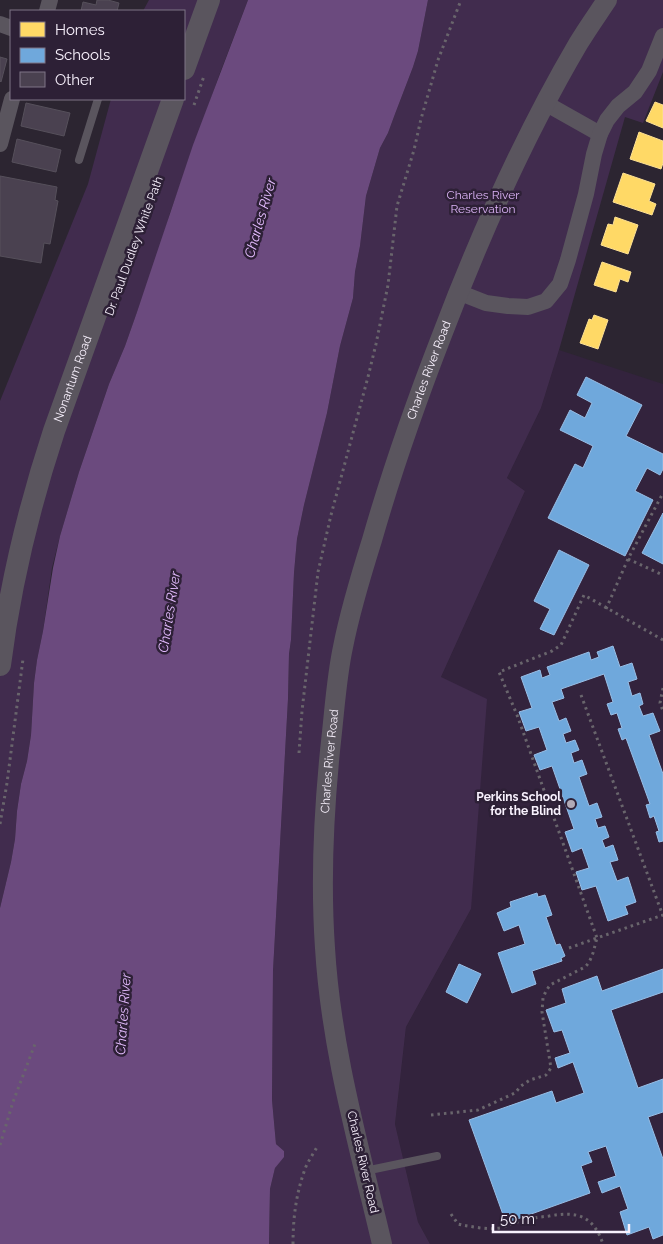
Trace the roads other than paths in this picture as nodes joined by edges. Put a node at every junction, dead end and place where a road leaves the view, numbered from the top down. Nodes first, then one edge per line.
1 (209, 0) edge
2 (607, 0) edge
3 (663, 36) edge
4 (194, 72) edge
5 (12, 100) edge
6 (98, 100) edge
7 (173, 100) edge
8 (546, 103) junction
9 (600, 134) junction
10 (0, 144) edge
11 (79, 160) dead end
12 (458, 292) junction
13 (0, 665) edge
14 (436, 1156) dead end
15 (365, 1171) junction
16 (382, 1244) edge

1 - 4 main road
2 - 8 street, Charles River Road
3 - 9 street
5 - 10 street
6 - 11 lane
7 - 13 main road, Nonantum Road
8 - 9 street
8 - 12 street, Charles River Road
9 - 12 street
12 - 15 street, Charles River Road
14 - 15 lane
15 - 16 street, Charles River Road

